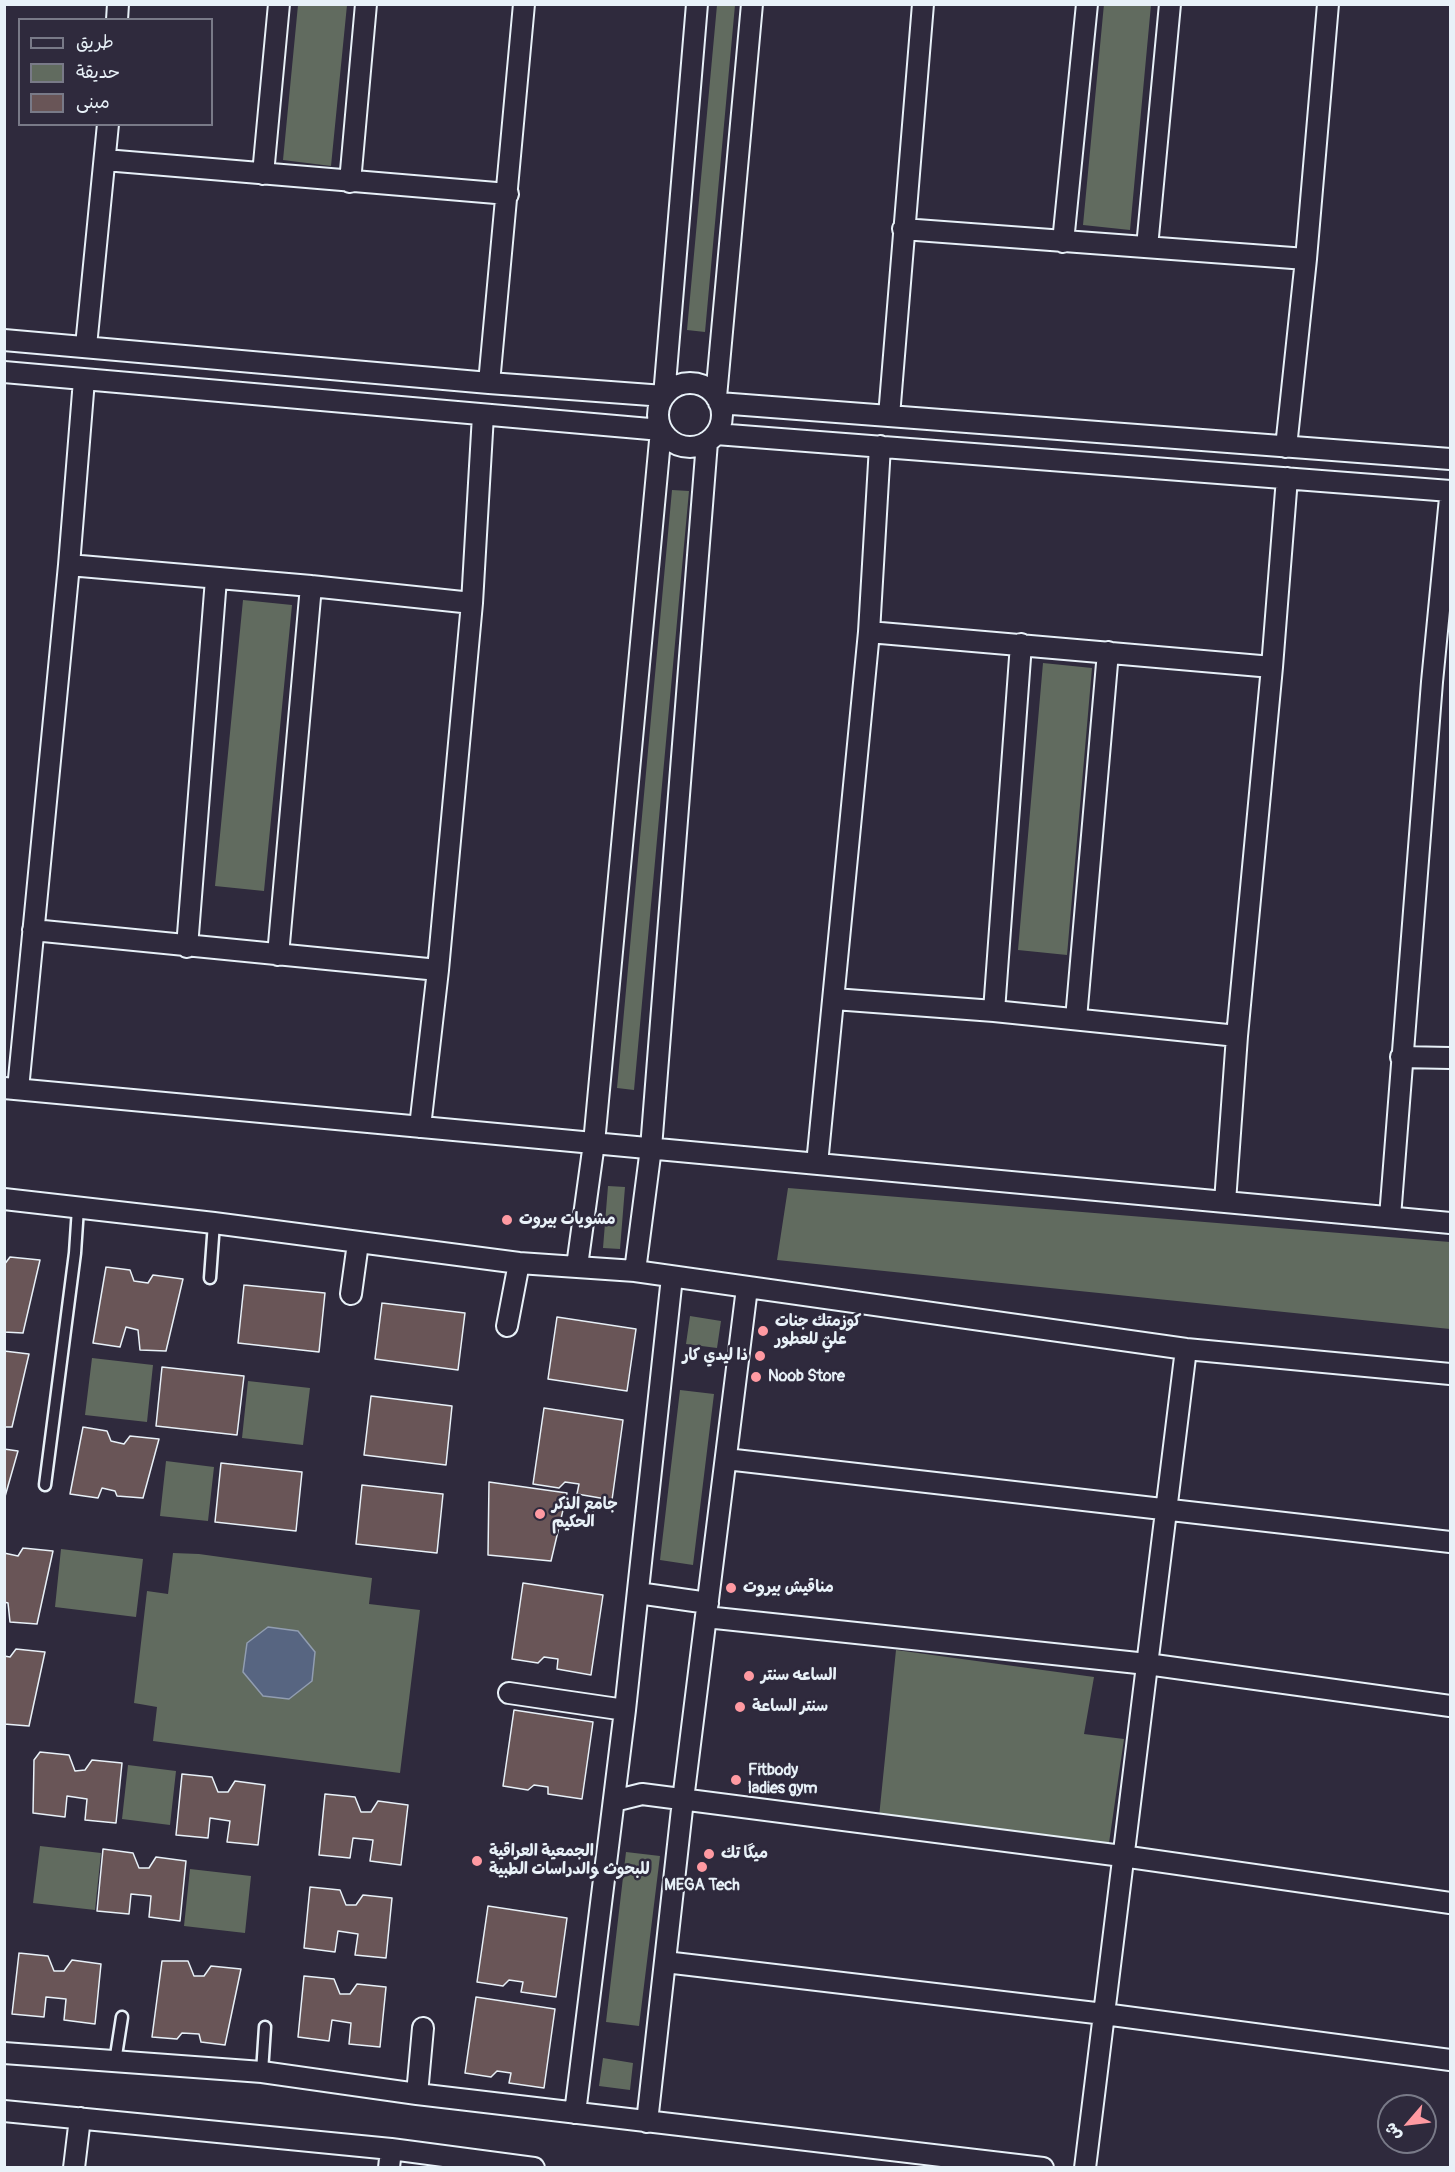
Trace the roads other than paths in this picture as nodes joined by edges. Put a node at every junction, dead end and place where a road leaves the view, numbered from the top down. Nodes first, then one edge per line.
1 (279, 4) edge
2 (366, 4) edge
3 (524, 4) edge
4 (697, 4) edge
5 (752, 4) edge
6 (923, 4) edge
7 (1087, 4) edge
8 (1170, 4) edge
9 (1328, 4) edge
10 (108, 126) edge
11 (105, 160) junction
12 (263, 174) junction
13 (350, 182) junction
14 (508, 194) junction
15 (903, 229) junction
16 (1063, 242) junction
17 (1147, 248) junction
18 (1305, 259) junction
19 (4, 340) edge
20 (86, 346) junction
21 (4, 372) edge
22 (84, 380) junction
23 (489, 383) junction
24 (664, 396) junction
25 (718, 400) junction
26 (483, 415) junction
27 (888, 416) junction
28 (661, 430) junction
29 (712, 438) junction
30 (880, 446) junction
31 (1286, 447) junction
32 (1450, 459) edge
33 (1287, 478) junction
34 (1450, 491) edge
35 (1450, 498) edge
36 (69, 565) junction
37 (216, 579) junction
38 (311, 586) junction
39 (472, 603) junction
40 (868, 632) junction
41 (1021, 644) junction
42 (1108, 652) junction
43 (1272, 667) junction
44 (1441, 684) edge
45 (33, 930) junction
46 (187, 947) junction
47 (278, 956) junction
48 (438, 970) junction
49 (834, 999) junction
50 (994, 1011) junction
51 (1076, 1019) junction
52 (1237, 1036) junction
53 (1401, 1057) junction
54 (1450, 1058) edge
55 (11, 1089) edge
56 (420, 1127) junction
57 (594, 1143) junction
58 (651, 1148) junction
59 (817, 1164) junction
60 (4, 1199) edge
61 (1225, 1202) junction
62 (78, 1208) junction
63 (1390, 1217) junction
64 (214, 1223) junction
65 (1450, 1223) edge
66 (358, 1242) junction
67 (519, 1263) junction
68 (577, 1266) junction
69 (635, 1271) junction
70 (672, 1277) junction
71 (210, 1278) dead end
72 (747, 1288) junction
73 (351, 1294) dead end
74 (507, 1326) dead end
75 (1186, 1349) junction
76 (1450, 1374) edge
77 (726, 1459) junction
78 (45, 1485) dead end
79 (1166, 1510) junction
80 (1450, 1542) edge
81 (638, 1593) junction
82 (707, 1610) junction
83 (1147, 1664) junction
84 (509, 1693) dead end
85 (1450, 1706) edge
86 (625, 1710) junction
87 (683, 1800) junction
88 (614, 1801) junction
89 (1122, 1856) junction
90 (1450, 1903) edge
91 (665, 1962) junction
92 (1104, 2014) junction
93 (122, 2017) dead end
94 (265, 2027) dead end
95 (423, 2028) dead end
96 (4, 2053) edge
97 (1450, 2060) edge
98 (115, 2062) junction
99 (262, 2072) junction
100 (417, 2094) junction
101 (4, 2111) edge
102 (575, 2113) junction
103 (80, 2118) junction
104 (647, 2122) junction
105 (390, 2158) edge
106 (74, 2168) edge
107 (534, 2168) edge
108 (1042, 2168) edge
109 (1084, 2168) edge

1 - 12 street
2 - 13 street
3 - 14 street
4 - 24 street
5 - 25 street
6 - 15 street
7 - 16 street
8 - 17 street
9 - 18 street
10 - 11 street
11 - 12 street
11 - 20 street
12 - 13 street
13 - 14 street
14 - 23 street
15 - 16 street
15 - 27 street
16 - 17 street
17 - 18 street
18 - 31 street
19 - 20 street
20 - 23 street
21 - 22 street
22 - 26 street
22 - 36 street
23 - 24 street
24 - 25 street
24 - 28 street
25 - 27 street
25 - 29 street
26 - 28 street
26 - 39 street
27 - 31 street
28 - 29 street
28 - 57 street
29 - 30 street
29 - 58 street
30 - 33 street
30 - 40 street
31 - 32 street
33 - 34 street
33 - 43 street
35 - 44 street
36 - 37 street
36 - 45 street
37 - 38 street
37 - 46 street
38 - 39 street
38 - 47 street
39 - 48 street
40 - 41 street
40 - 49 street
41 - 42 street
41 - 50 street
42 - 43 street
42 - 51 street
43 - 52 street
44 - 53 street
45 - 46 street
45 - 55 street
46 - 47 street
47 - 48 street
48 - 56 street
49 - 50 street
49 - 59 street
50 - 51 street
51 - 52 street
52 - 61 street
53 - 54 street
53 - 63 street
55 - 56 street
56 - 57 street
57 - 58 street
57 - 68 street
58 - 59 street
58 - 69 street
59 - 61 street
60 - 62 street
61 - 63 street
62 - 64 street
62 - 78 lane
63 - 65 street
64 - 66 street
64 - 71 lane
66 - 67 street
66 - 73 street
67 - 68 street
67 - 74 street
68 - 69 street
69 - 70 street
70 - 72 street
70 - 81 street
72 - 75 street
72 - 77 street
75 - 76 street
75 - 79 street
77 - 79 street
77 - 82 street
79 - 80 street
79 - 83 street
81 - 82 street
81 - 86 street
82 - 83 street
82 - 87 street
83 - 85 street
83 - 89 street
84 - 86 street
86 - 88 street
87 - 88 street
87 - 89 street
87 - 91 street
88 - 102 street
89 - 90 street
89 - 92 street
91 - 92 street
91 - 104 street
92 - 97 street
92 - 109 street
93 - 98 lane
94 - 99 lane
95 - 100 street
96 - 98 street
98 - 99 street
99 - 100 street
100 - 102 street
101 - 103 street
102 - 104 street
103 - 105 street
103 - 106 street
104 - 108 street
105 - 107 street

